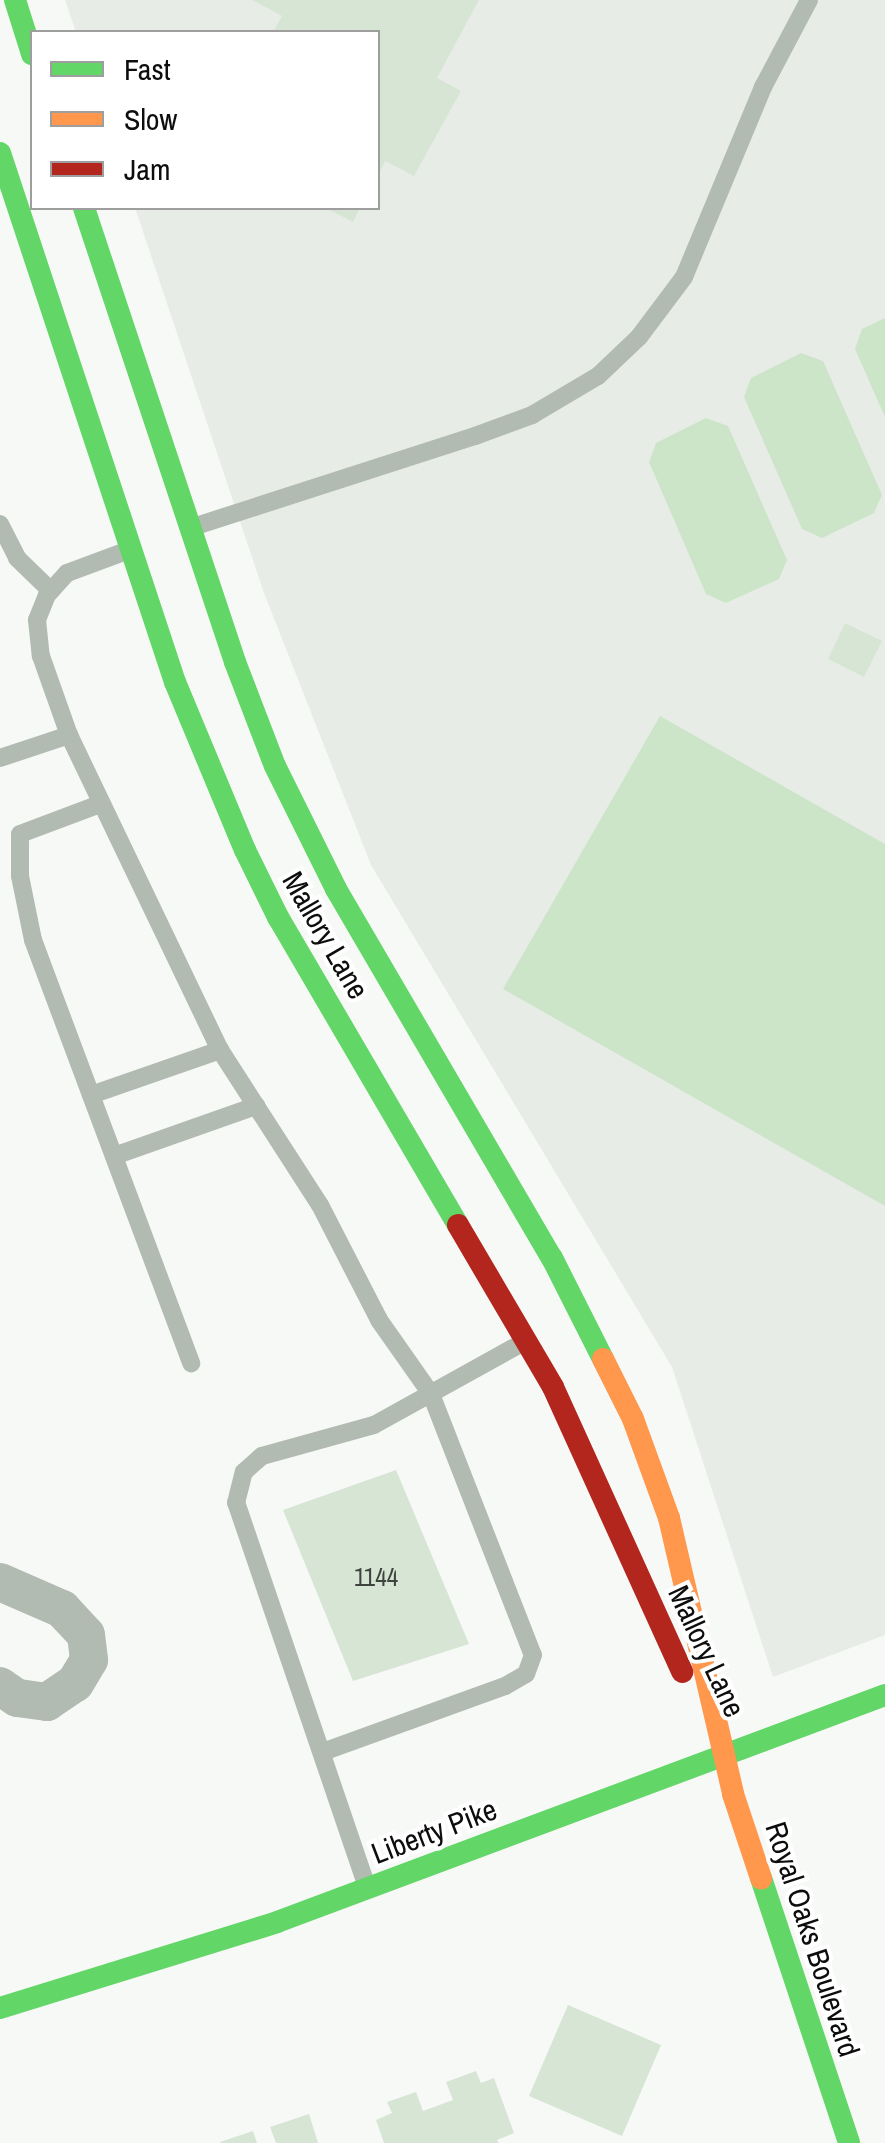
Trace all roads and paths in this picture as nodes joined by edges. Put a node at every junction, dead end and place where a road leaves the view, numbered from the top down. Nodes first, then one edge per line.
1 (14, 0) edge
2 (810, 0) edge
3 (30, 48) edge
4 (0, 152) edge
5 (85, 210) edge
6 (0, 524) edge
7 (191, 528) junction
8 (147, 543) junction
9 (51, 591) junction
10 (69, 734) junction
11 (0, 758) edge
12 (100, 804) junction
13 (220, 1050) junction
14 (91, 1095) junction
15 (256, 1106) junction
16 (114, 1156) junction
17 (527, 1340) junction
18 (191, 1363) dead end
19 (431, 1394) junction
20 (0, 1582) edge
21 (0, 1686) edge
22 (885, 1695) edge
23 (324, 1752) junction
24 (722, 1754) junction
25 (368, 1888) junction
26 (0, 2008) edge
27 (849, 2143) edge

1 - 3 main road
2 - 7 lane
4 - 8 main road, Mallory Lane
5 - 7 main road, Mallory Lane
6 - 9 lane
7 - 8 main road
7 - 24 main road, Mallory Lane
8 - 9 lane
8 - 17 main road, Mallory Lane
9 - 10 lane
10 - 11 lane
10 - 12 lane
12 - 13 lane
12 - 14 lane
13 - 14 lane
13 - 15 lane
14 - 16 lane
15 - 16 lane
15 - 19 lane
16 - 18 lane
17 - 19 lane
17 - 24 main road, Mallory Lane
19 - 23 lane
19 - 23 lane
20 - 21 street
22 - 24 main road, Liberty Pike
23 - 25 lane
24 - 25 main road, Liberty Pike
24 - 27 main road, Royal Oaks Boulevard
25 - 26 main road, Liberty Pike

